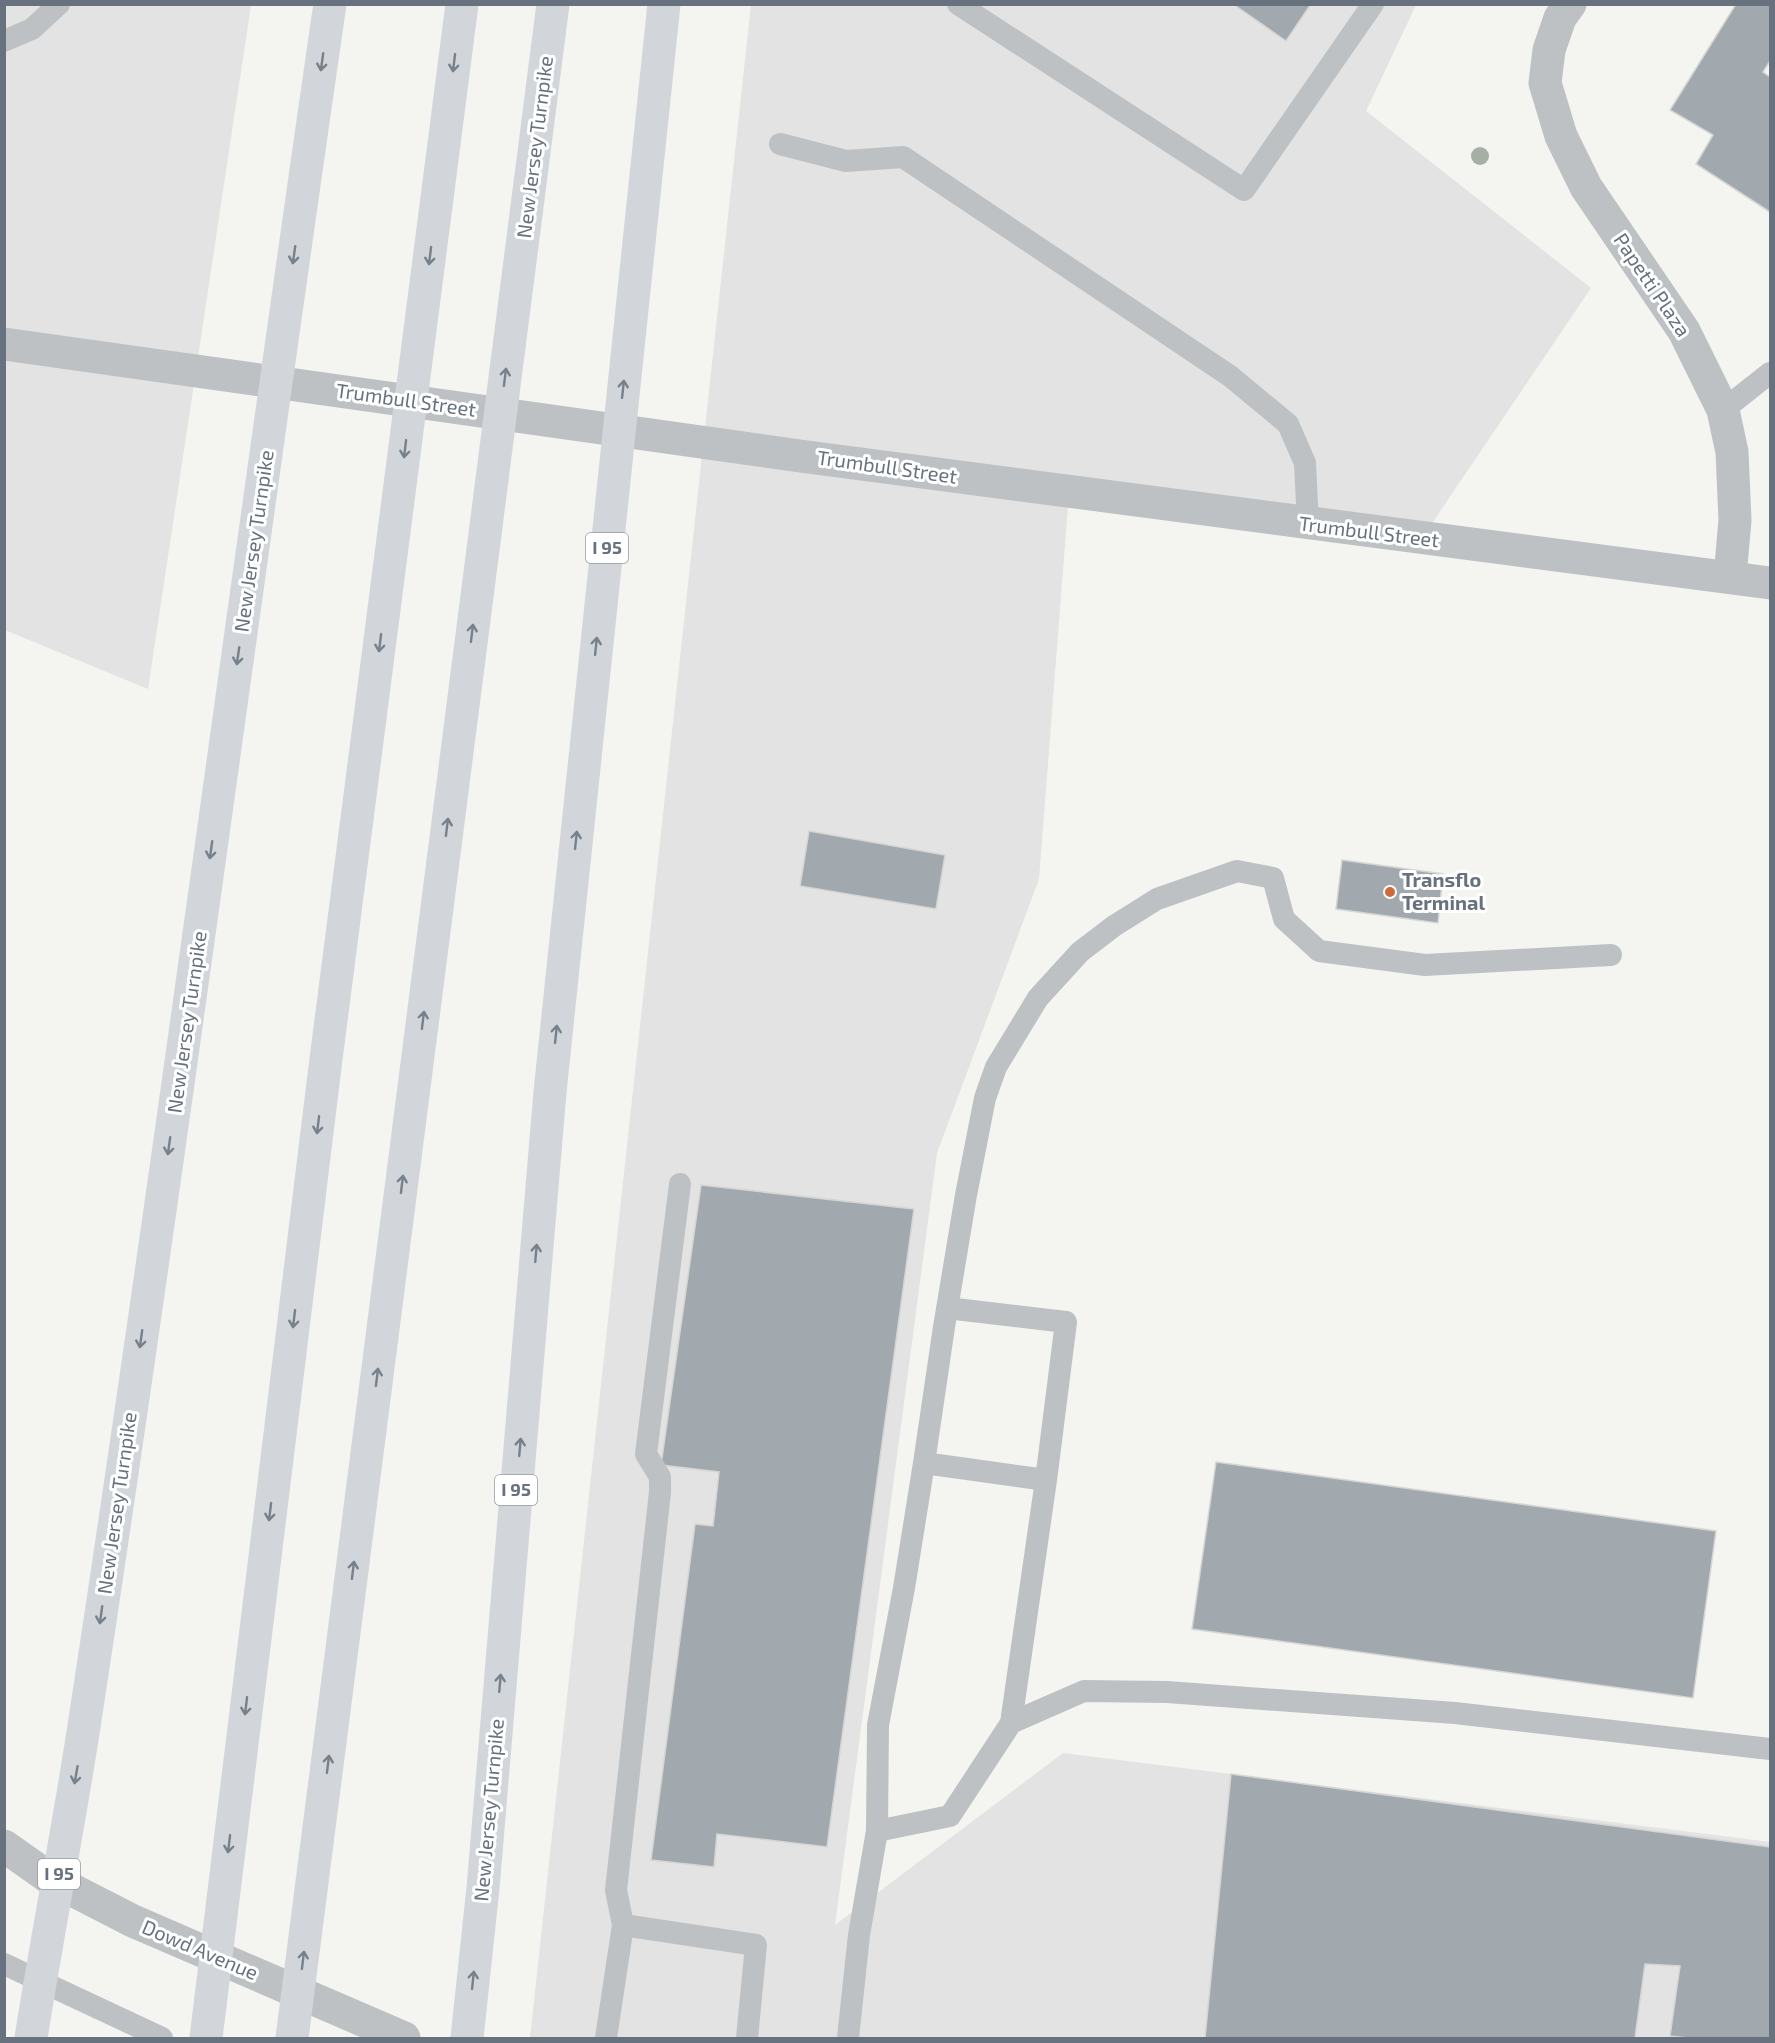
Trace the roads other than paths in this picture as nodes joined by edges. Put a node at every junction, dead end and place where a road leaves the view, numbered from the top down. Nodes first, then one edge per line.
1 (59, 4) edge
2 (330, 4) edge
3 (462, 4) edge
4 (553, 4) edge
5 (664, 4) edge
6 (957, 4) edge
7 (1373, 4) edge
8 (1570, 4) edge
9 (4, 41) edge
10 (780, 144) dead end
11 (4, 344) edge
12 (1770, 373) edge
13 (1723, 410) junction
14 (1308, 524) junction
15 (1730, 578) junction
16 (1770, 583) edge
17 (1611, 955) dead end
18 (680, 1184) dead end
19 (947, 1308) junction
20 (924, 1463) junction
21 (1046, 1480) junction
22 (1011, 1724) junction
23 (1770, 1749) edge
24 (877, 1831) junction
25 (4, 1846) edge
26 (623, 1925) junction
27 (4, 1964) edge
28 (32, 2034) edge
29 (162, 2038) edge
30 (206, 2038) edge
31 (292, 2038) edge
32 (404, 2038) edge
33 (467, 2038) edge
34 (606, 2038) edge
35 (747, 2038) edge
36 (848, 2038) edge

1 - 9 lane
2 -> 28 highway, New Jersey Turnpike / I 95
3 -> 30 highway
31 -> 4 highway, New Jersey Turnpike
33 -> 5 highway, New Jersey Turnpike / I 95
6 - 7 lane
8 - 13 street, Papetti Plaza
10 - 14 lane
11 - 14 street, Trumbull Street
12 - 13 lane
13 - 15 street, Papetti Plaza
14 - 15 street, Trumbull Street
15 - 16 street, Trumbull Street
17 - 19 lane
18 - 26 lane
19 - 20 lane
19 - 21 lane
20 - 21 lane
20 - 24 lane
21 - 22 lane
22 - 23 lane
22 - 24 lane
24 - 36 lane
25 - 32 street, Dowd Avenue
26 - 34 lane
26 - 35 lane
27 - 29 lane

